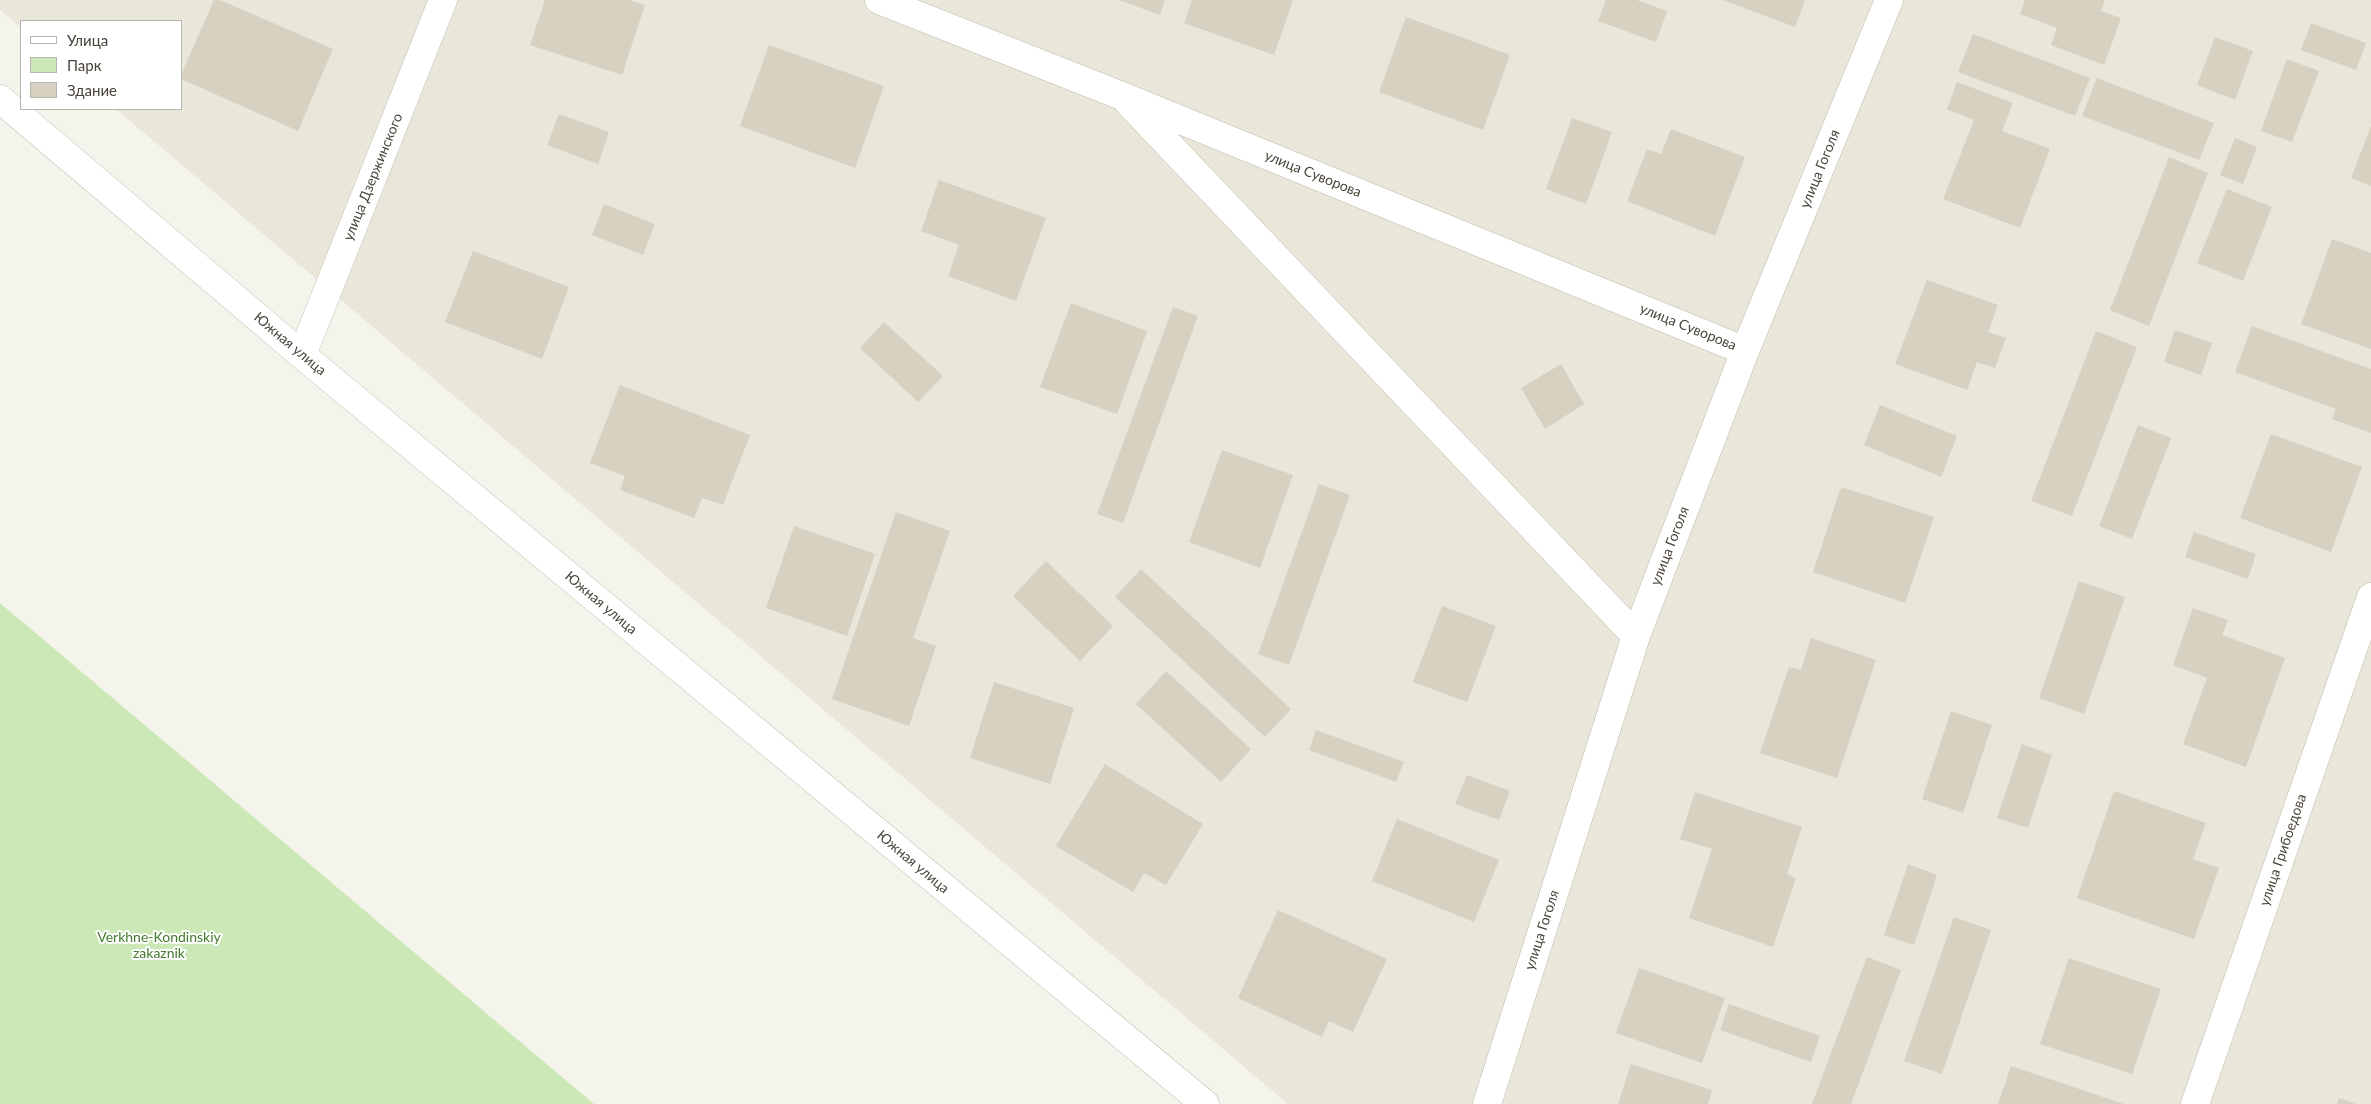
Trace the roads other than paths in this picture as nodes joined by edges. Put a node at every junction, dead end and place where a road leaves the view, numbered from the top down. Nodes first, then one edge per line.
1 (880, 0) edge
2 (1889, 0) edge
3 (440, 2) edge
4 (1122, 96) junction
5 (0, 99) edge
6 (1745, 351) junction
7 (302, 355) junction
8 (2371, 597) edge
9 (1636, 636) junction
10 (1205, 1104) edge
11 (1487, 1104) edge
12 (2195, 1104) edge

1 - 4 street, улица Суворова
2 - 6 street, улица Гоголя
3 - 7 street, улица Дзержинского
4 - 6 street, улица Суворова
4 - 9 street
5 - 7 street, Южная улица
6 - 9 street, улица Гоголя
7 - 10 street, Южная улица
8 - 12 street, улица Грибоедова
9 - 11 street, улица Гоголя

